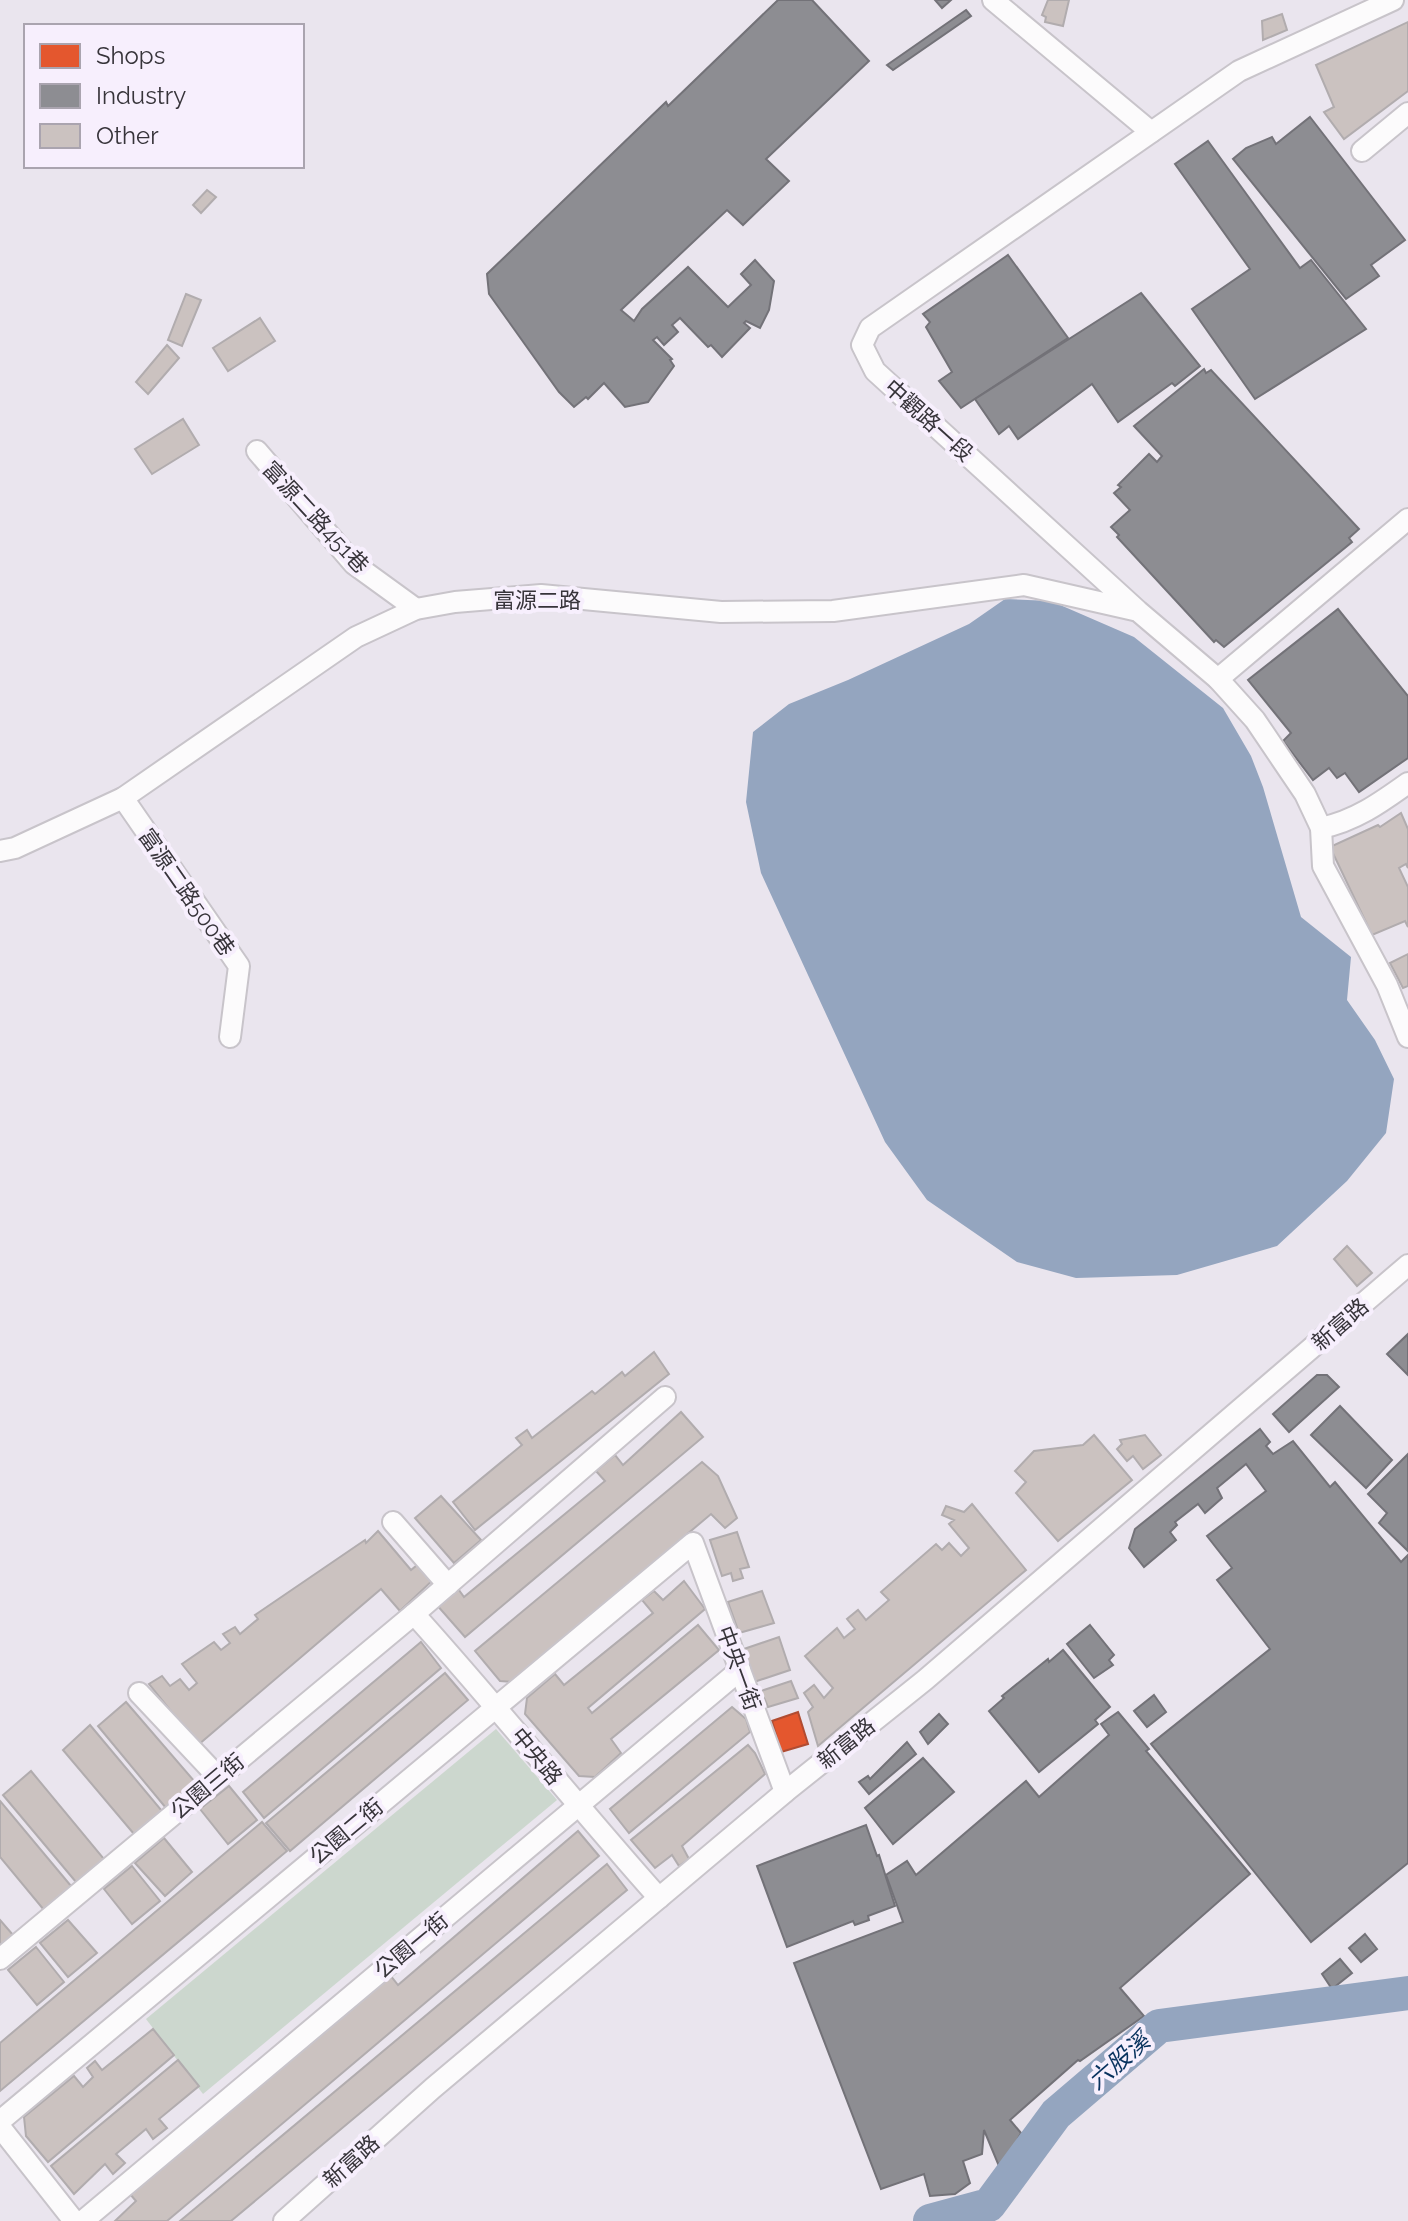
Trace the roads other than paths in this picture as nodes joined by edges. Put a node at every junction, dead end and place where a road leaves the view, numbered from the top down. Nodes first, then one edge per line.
1 (993, 0) edge
2 (1393, 0) edge
3 (1408, 113) edge
4 (1151, 132) junction
5 (1362, 151) dead end
6 (257, 451) dead end
7 (1408, 519) edge
8 (416, 609) junction
9 (1138, 611) junction
10 (1218, 679) junction
11 (1408, 783) edge
12 (123, 798) junction
13 (1321, 828) junction
14 (0, 851) edge
15 (230, 1037) dead end
16 (1408, 1037) edge
17 (1408, 1265) edge
18 (665, 1397) dead end
19 (393, 1522) dead end
20 (693, 1543) joint
21 (448, 1585) junction
22 (414, 1614) junction
23 (740, 1670) junction
24 (139, 1693) dead end
25 (497, 1706) junction
26 (218, 1777) junction
27 (785, 1792) junction
28 (577, 1806) junction
29 (659, 1898) junction
30 (0, 1959) edge
31 (0, 2124) edge
32 (74, 2221) edge
33 (83, 2221) edge
34 (284, 2221) edge

1 - 4 street
2 - 4 street
3 - 5 street
4 - 9 street, 中觀路一段
6 - 8 street, 富源二路451巷
7 - 10 street
8 - 9 street, 富源二路
8 - 12 street, 富源二路
9 - 10 street, 中觀路一段
10 - 13 street, 中觀路一段
11 - 13 street
12 - 14 street, 富源二路
12 - 15 street, 富源二路500巷
13 - 16 street
17 - 27 street, 新富路
18 - 21 street, 公園三街
19 - 21 street
20 - 23 street, 中央一街
20 - 25 street, 公園二街
21 - 22 street, 公園三街
22 - 25 street, 中央路
22 - 26 street, 公園三街
23 - 27 street, 中央一街
23 - 28 street, 公園一街
24 - 26 street
25 - 28 street, 中央路
25 - 31 street, 公園二街
26 - 30 street, 公園三街
27 - 29 street, 新富路
28 - 29 street, 中央路
28 - 33 street, 公園一街
29 - 34 street, 新富路
31 - 32 street

